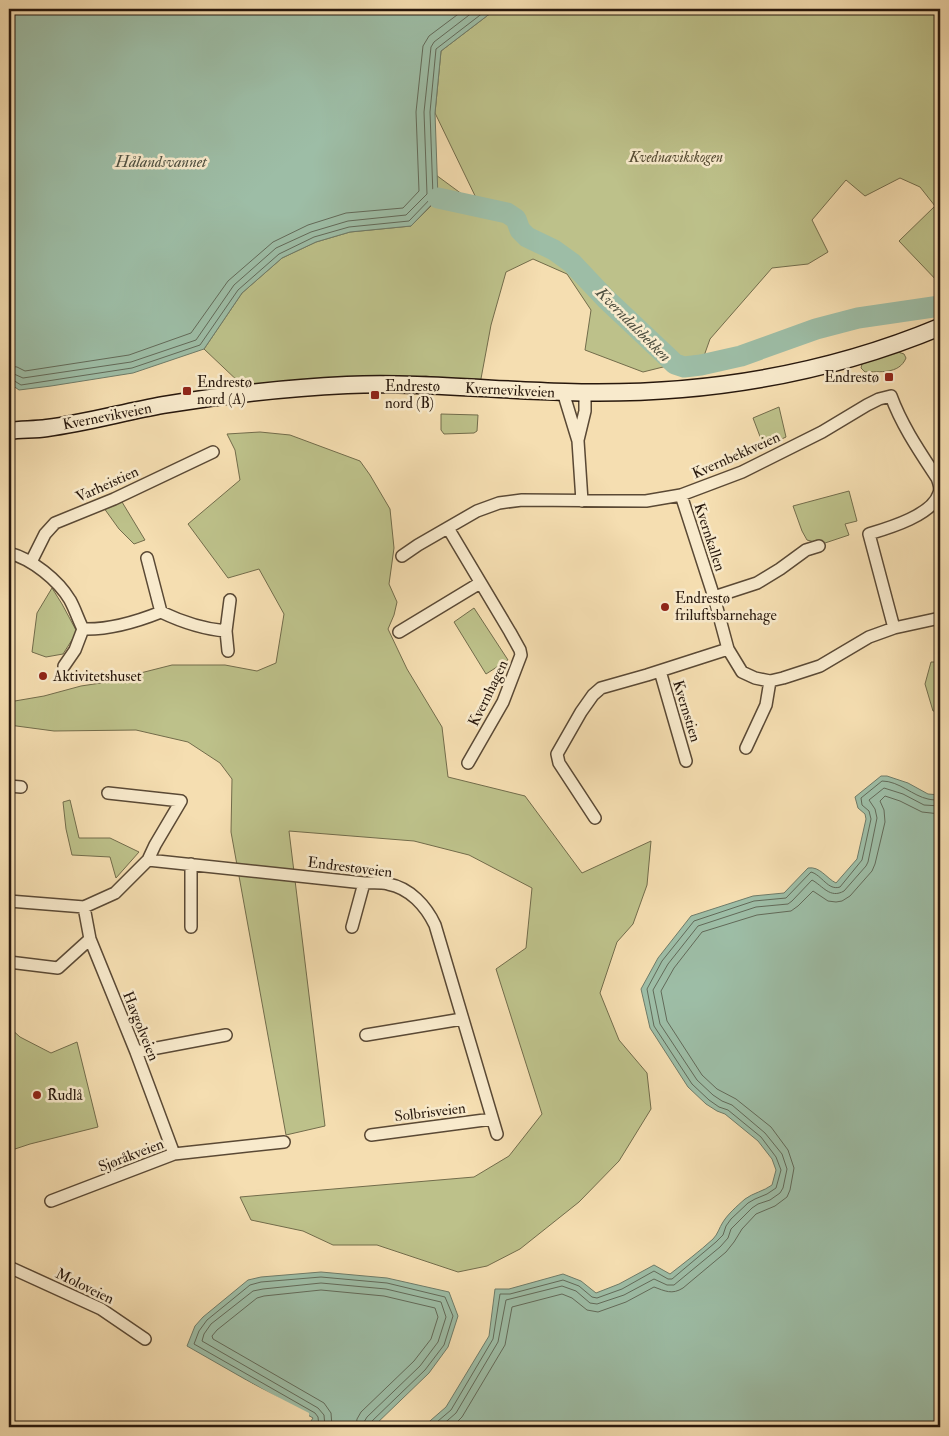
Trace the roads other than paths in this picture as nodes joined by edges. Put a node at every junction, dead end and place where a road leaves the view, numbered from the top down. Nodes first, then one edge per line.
1 (940, 327) edge
2 (563, 392) junction
3 (585, 393) junction
4 (44, 429) junction
5 (9, 431) edge
6 (9, 439) edge
7 (578, 441) junction
8 (212, 452) dead end
9 (680, 495) junction
10 (582, 501) junction
11 (448, 528) junction
12 (819, 546) dead end
13 (9, 554) edge
14 (402, 556) dead end
15 (147, 558) dead end
16 (31, 562) junction
17 (480, 582) junction
18 (714, 597) junction
19 (230, 600) dead end
20 (161, 612) junction
21 (940, 618) edge
22 (894, 628) junction
23 (83, 629) junction
24 (226, 631) junction
25 (399, 632) dead end
26 (728, 649) junction
27 (228, 651) dead end
28 (64, 666) dead end
29 (660, 671) junction
30 (770, 681) junction
31 (746, 748) dead end
32 (686, 760) dead end
33 (468, 763) dead end
34 (9, 786) edge
35 (21, 787) dead end
36 (108, 793) dead end
37 (594, 818) dead end
38 (148, 860) junction
39 (190, 864) junction
40 (364, 883) junction
41 (9, 900) edge
42 (84, 907) junction
43 (191, 927) dead end
44 (352, 927) dead end
45 (90, 939) junction
46 (9, 962) edge
47 (462, 1019) junction
48 (226, 1035) dead end
49 (366, 1035) dead end
50 (136, 1052) junction
51 (492, 1119) junction
52 (497, 1134) dead end
53 (371, 1135) dead end
54 (284, 1142) dead end
55 (174, 1154) junction
56 (51, 1201) dead end
57 (9, 1267) edge
58 (145, 1339) dead end

1 - 3 main road, Kvernevikveien
2 - 3 main road, Kvernevikveien
2 - 4 main road, Kvernevikveien
2 - 7 street
3 - 7 street
4 - 5 main road, Kvernevikveien
4 - 6 main road, Kvernevikveien
7 - 10 street
8 - 16 street, Varheistien
9 - 10 street, Kvernbekkveien
9 - 18 street, Kvernkallen
9 - 22 street, Kvernbekkveien
10 - 11 street, Kvernbekkveien
11 - 14 street, Kvernbekkveien
11 - 17 street, Kvernhagen
12 - 18 street
13 - 16 street
15 - 20 street
16 - 23 street
17 - 25 street
17 - 33 street, Kvernhagen
18 - 26 street, Kvernkallen
19 - 24 street
20 - 23 street
20 - 24 street
21 - 22 street
22 - 30 street
23 - 28 street
24 - 27 street
26 - 29 street, Kvernstien
26 - 30 street, Kvernkallen
29 - 32 street, Kvernstien
29 - 37 street, Kvernstien
30 - 31 street
34 - 35 street
36 - 38 street
38 - 39 street, Endrestøveien
38 - 42 street
39 - 40 street, Endrestøveien
39 - 43 street
40 - 44 street
40 - 47 street, Endrestøveien
41 - 42 street
42 - 45 street, Havgolveien
45 - 46 street
45 - 50 street, Havgolveien
47 - 49 street
47 - 51 street, Endrestøveien
48 - 50 street
50 - 55 street, Havgolveien
51 - 52 street, Endrestøveien
51 - 53 street, Solbrisveien
54 - 55 street, Sjøråkveien
55 - 56 street, Sjøråkveien
57 - 58 street, Moloveien

